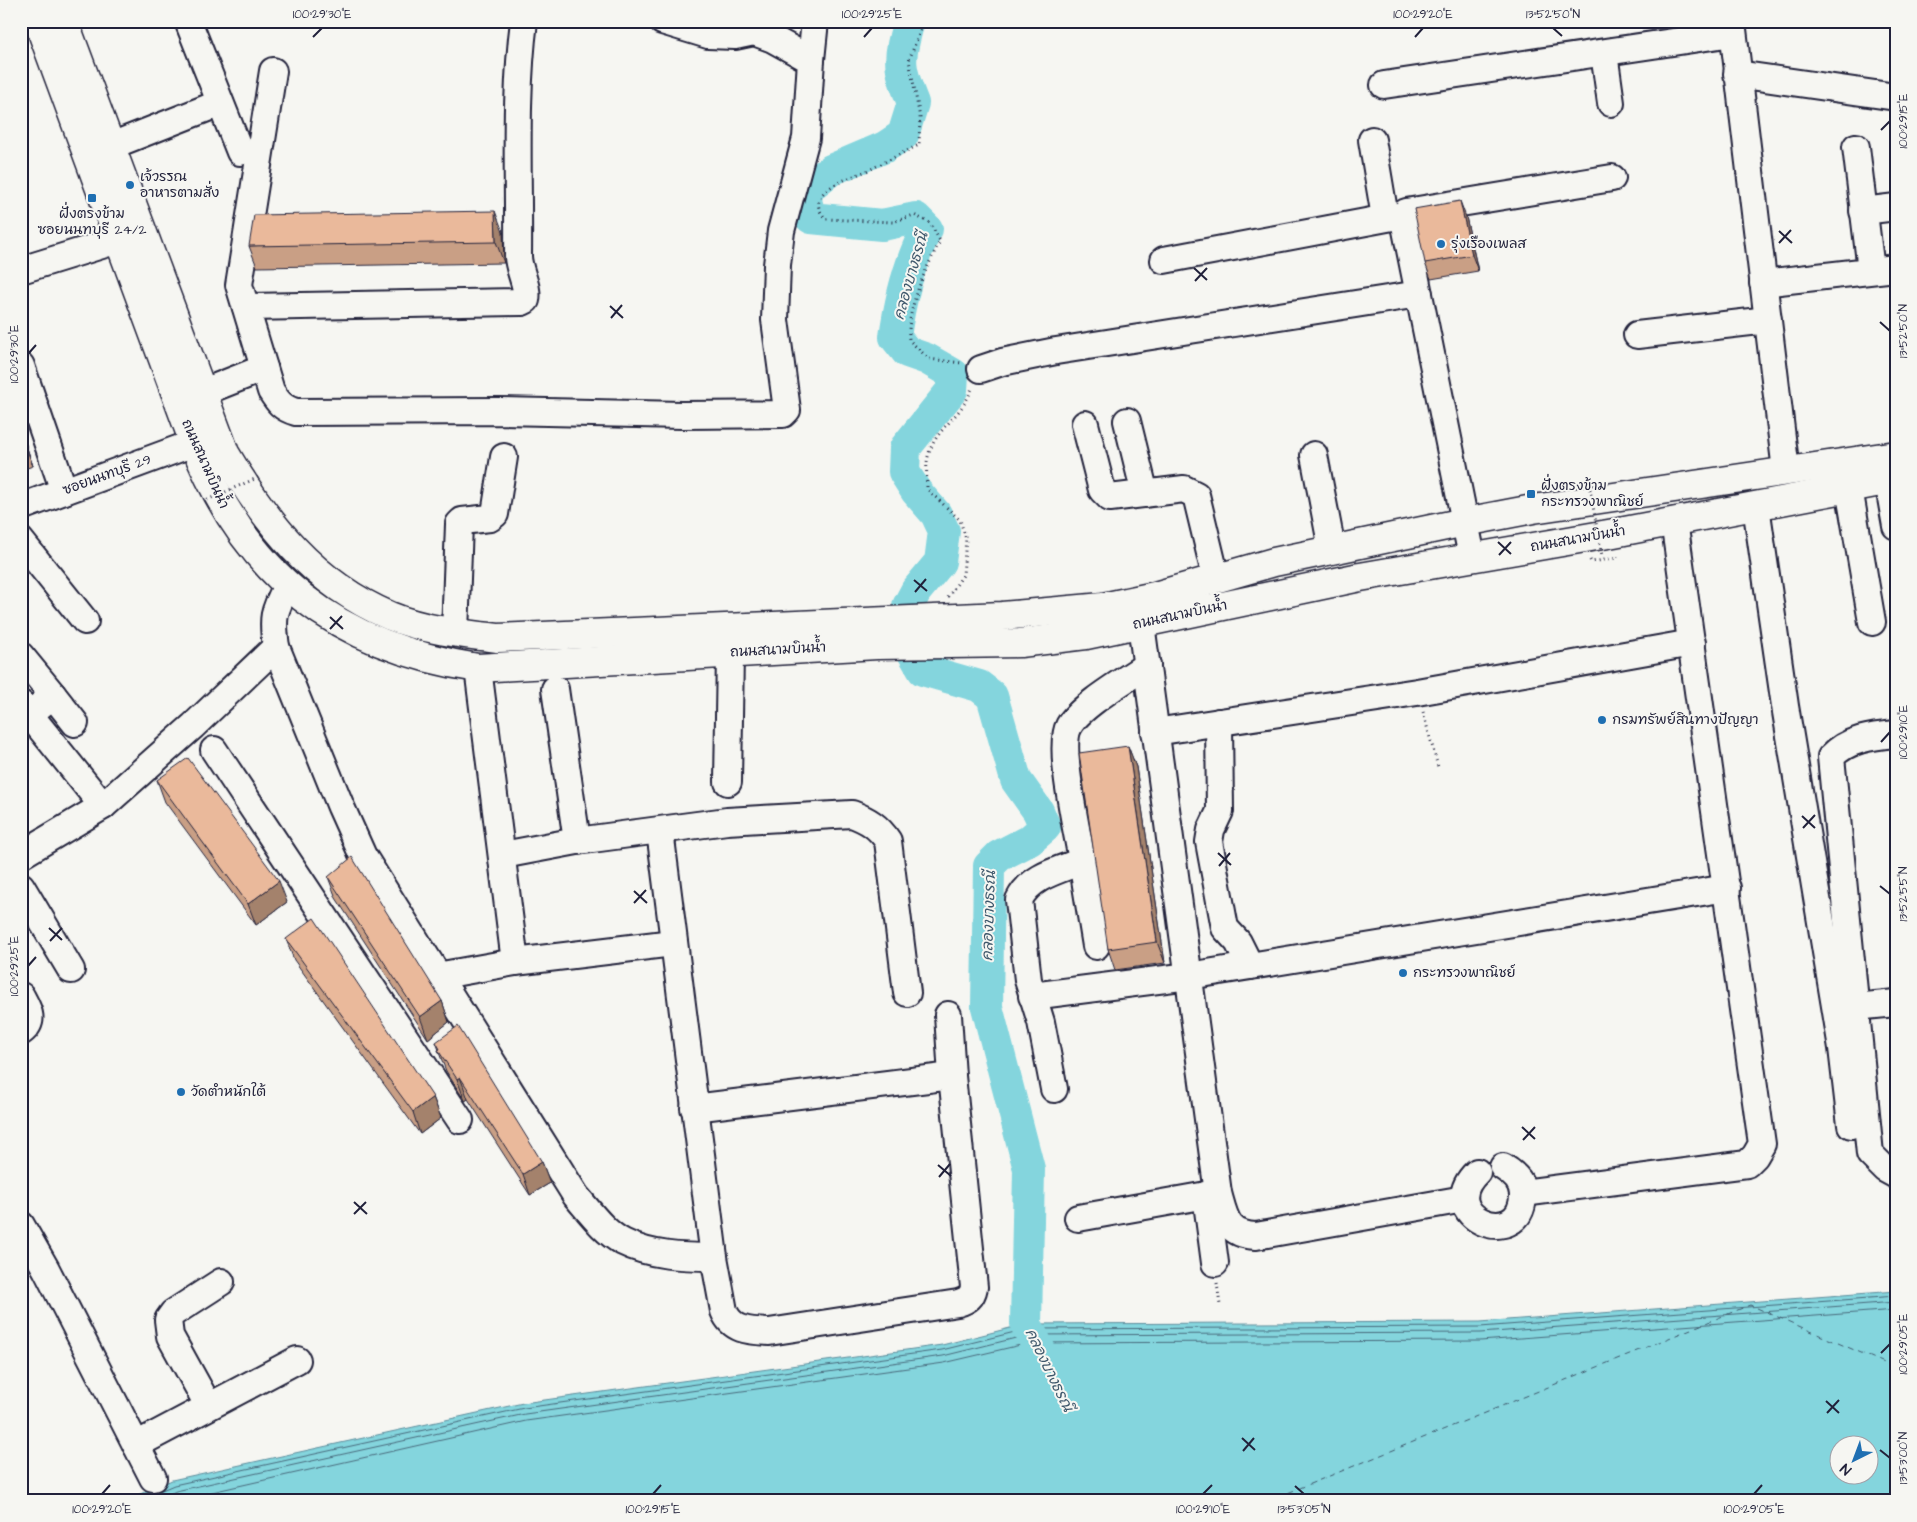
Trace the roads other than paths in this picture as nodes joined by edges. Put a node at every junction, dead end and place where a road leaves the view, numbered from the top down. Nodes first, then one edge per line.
1 (38, 21) edge
2 (64, 21) edge
3 (188, 21) edge
4 (524, 21) edge
5 (662, 21) edge
6 (815, 21) edge
7 (1732, 27) edge
8 (1604, 53) junction
9 (811, 60) junction
10 (273, 70) dead end
11 (1738, 74) junction
12 (1384, 85) dead end
13 (1896, 97) edge
14 (220, 103) junction
15 (1611, 103) dead end
16 (1372, 140) dead end
17 (111, 146) junction
18 (1856, 147) dead end
19 (240, 152) dead end
20 (1612, 178) dead end
21 (1896, 207) edge
22 (1863, 211) junction
23 (1394, 216) junction
24 (118, 240) junction
25 (1164, 260) dead end
26 (23, 264) edge
27 (1883, 269) edge
28 (1763, 283) junction
29 (1419, 294) junction
30 (246, 307) junction
31 (1768, 320) junction
32 (1637, 336) dead end
33 (21, 366) edge
34 (264, 368) junction
35 (981, 369) road end
36 (201, 392) junction
37 (1127, 421) dead end
38 (1085, 424) dead end
39 (194, 443) junction
40 (1314, 455) dead end
41 (1896, 455) edge
42 (504, 457) dead end
43 (1786, 471) junction
44 (1892, 480) edge
45 (1849, 488) junction
46 (64, 491) junction
47 (1145, 494) junction
48 (1756, 506) junction
49 (21, 507) edge
50 (1674, 521) junction
51 (1465, 522) junction
52 (1896, 526) edge
53 (21, 541) edge
54 (1332, 549) junction
55 (1472, 557) junction
56 (1216, 578) junction
57 (287, 586) junction
58 (85, 621) dead end
59 (1872, 622) dead end
60 (1141, 624) junction
61 (876, 632) junction
62 (455, 633) junction
63 (1692, 643) junction
64 (276, 647) junction
65 (730, 653) junction
66 (21, 656) edge
67 (1147, 665) junction
68 (478, 668) junction
69 (555, 689) dead end
70 (38, 704) edge
71 (1219, 722) junction
72 (74, 723) dead end
73 (1155, 732) junction
74 (1896, 734) edge
75 (214, 750) dead end
76 (728, 782) dead end
77 (103, 806) junction
78 (660, 831) junction
79 (577, 841) junction
80 (21, 855) edge
81 (503, 855) junction
82 (363, 856) junction
83 (1082, 861) junction
84 (21, 886) edge
85 (328, 886) junction
86 (1727, 888) junction
87 (672, 943) junction
88 (1096, 946) dead end
89 (515, 962) junction
90 (1250, 966) junction
91 (71, 970) dead end
92 (437, 976) junction
93 (1189, 976) junction
94 (907, 993) dead end
95 (21, 996) edge
96 (1032, 996) junction
97 (1896, 1003) edge
98 (1855, 1007) junction
99 (948, 1015) dead end
100 (21, 1032) edge
101 (446, 1043) junction
102 (952, 1076) junction
103 (1054, 1089) dead end
104 (694, 1108) junction
105 (460, 1120) dead end
106 (1851, 1125) dead end
107 (1503, 1167) dead end
108 (1477, 1172) dead end
109 (1896, 1175) edge
110 (1523, 1193) junction
111 (1212, 1194) junction
112 (1464, 1199) junction
113 (1078, 1218) dead end
114 (21, 1225) edge
115 (714, 1257) junction
116 (1215, 1263) dead end
117 (221, 1282) dead end
118 (297, 1360) dead end
119 (208, 1405) junction
120 (136, 1445) junction
121 (153, 1478) dead end

1 - 24 main road, ถนนสนามบินน้ำ
2 - 17 main road, ถนนสนามบินน้ำ
3 - 14 street
4 - 30 street
5 - 9 street
6 - 9 street
7 - 8 street
7 - 11 street
8 - 12 street
8 - 15 street
9 - 34 street
10 - 30 street
11 - 13 street
11 - 28 street
14 - 17 street
14 - 19 street
16 - 23 street
17 - 36 main road, ถนนสนามบินน้ำ
18 - 22 street
20 - 23 street
21 - 22 street
22 - 27 street
23 - 25 street
23 - 29 street
24 - 26 street
24 - 39 main road, ถนนสนามบินน้ำ
27 - 28 street
28 - 31 street
29 - 35 street
29 - 51 street
30 - 34 street
31 - 32 street
31 - 43 street
33 - 46 street
34 - 36 street
36 - 62 main road, ถนนสนามบินน้ำ
37 - 47 street
38 - 47 street
39 - 46 street, ซอยนนทบุรี 29
39 - 57 main road, ถนนสนามบินน้ำ
40 - 54 street
41 - 43 main road, ถนนสนามบินน้ำ
42 - 62 street
43 - 51 main road, ถนนสนามบินน้ำ
44 - 45 main road, ถนนสนามบินน้ำ
44 - 52 street
45 - 48 main road, ถนนสนามบินน้ำ
45 - 59 street
46 - 49 street, ซอยนนทบุรี 29
47 - 56 street
48 - 50 main road, ถนนสนามบินน้ำ
48 - 106 street
50 - 55 main road, ถนนสนามบินน้ำ
50 - 63 street
51 - 54 main road, ถนนสนามบินน้ำ
51 - 55 street
53 - 58 street
54 - 56 main road, ถนนสนามบินน้ำ
55 - 60 main road, ถนนสนามบินน้ำ
56 - 61 main road, ถนนสนามบินน้ำ
57 - 64 street
57 - 68 main road, ถนนสนามบินน้ำ
60 - 61 main road, ถนนสนามบินน้ำ
60 - 67 street
61 - 62 main road, ถนนสนามบินน้ำ
61 - 65 main road, ถนนสนามบินน้ำ
63 - 71 street
63 - 86 street
64 - 77 street
64 - 82 street
65 - 68 main road, ถนนสนามบินน้ำ
65 - 76 street
66 - 70 street
67 - 73 street
67 - 83 street
68 - 81 street
69 - 79 street
70 - 72 street
70 - 77 street
71 - 73 street
71 - 90 street
73 - 93 street
74 - 98 street
75 - 85 street
77 - 80 street
78 - 79 street
78 - 87 street
78 - 94 street
79 - 81 street
81 - 89 street
82 - 85 street
82 - 92 street
83 - 88 street
83 - 96 street
84 - 91 street
85 - 101 street
86 - 90 street
86 - 110 street
87 - 89 street
87 - 104 street
89 - 92 street
90 - 93 street
92 - 101 street
93 - 96 street
93 - 111 street
95 - 100 street
96 - 103 street
97 - 98 street
98 - 109 street
99 - 102 street
101 - 105 street
101 - 115 street
102 - 104 street
102 - 115 street
104 - 115 street
107 - 110 street
108 - 112 street
110 - 112 street
111 - 112 street
111 - 113 street
111 - 116 street
114 - 120 street
117 - 119 street
118 - 119 street
119 - 120 street
120 - 121 street

